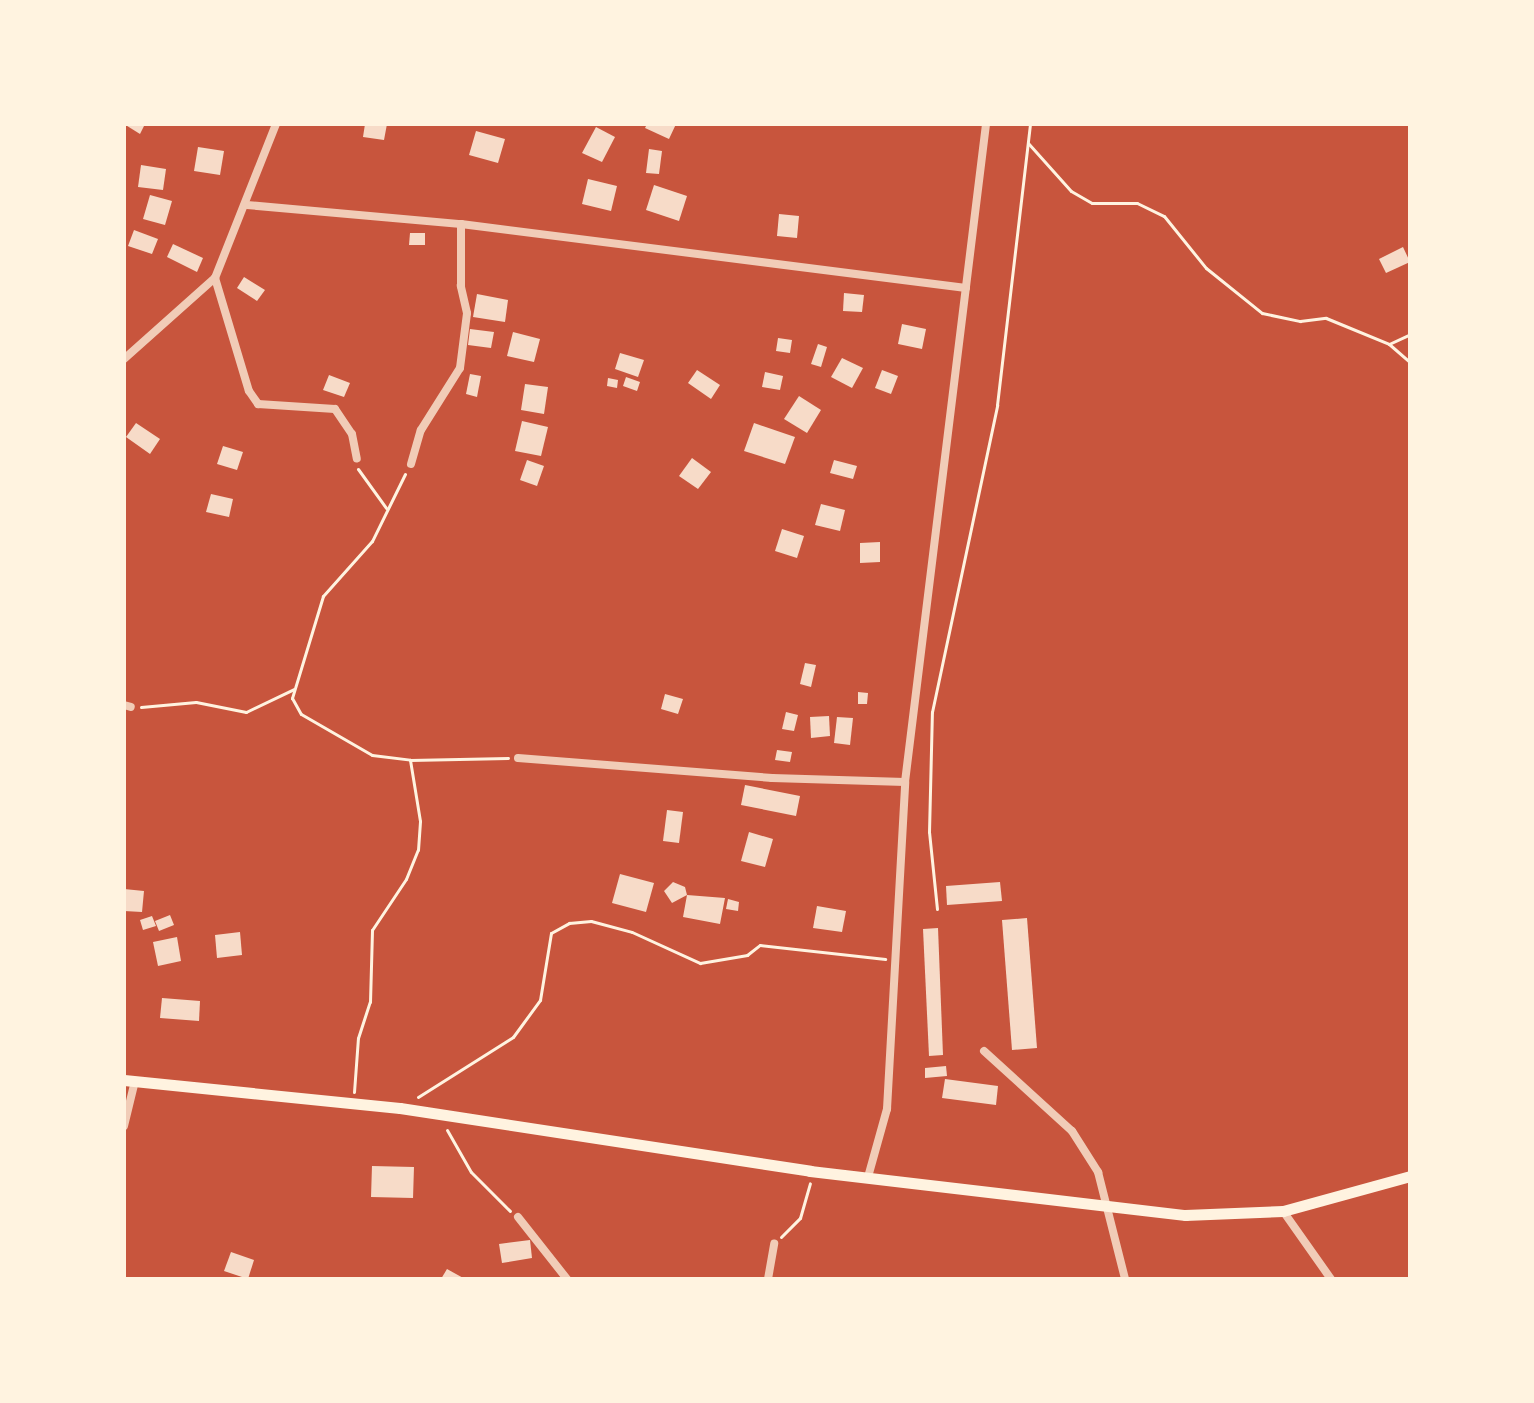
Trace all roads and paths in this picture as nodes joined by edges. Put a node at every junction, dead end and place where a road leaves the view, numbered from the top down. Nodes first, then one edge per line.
1 (276, 124) edge
2 (986, 124) edge
3 (1030, 124) edge
4 (1028, 143) junction
5 (247, 205) junction
6 (461, 224) junction
7 (215, 278) junction
8 (966, 288) junction
9 (1410, 334) edge
10 (1389, 344) junction
11 (124, 359) edge
12 (1410, 362) edge
13 (357, 459) joint
14 (411, 464) joint
15 (386, 508) junction
16 (294, 689) junction
17 (128, 706) edge
18 (518, 758) joint
19 (410, 760) junction
20 (905, 782) junction
21 (937, 909) dead end
22 (897, 960) junction
23 (984, 1051) dead end
24 (129, 1081) edge
25 (353, 1103) junction
26 (400, 1108) junction
27 (444, 1114) junction
28 (124, 1126) edge
29 (810, 1171) junction
30 (1410, 1176) edge
31 (868, 1177) junction
32 (1111, 1209) junction
33 (1283, 1211) junction
34 (518, 1217) joint
35 (774, 1244) joint
36 (567, 1279) edge
37 (768, 1279) edge
38 (1125, 1279) edge
39 (1331, 1279) edge

1 - 5 street
2 - 8 street
3 - 4 path
4 - 10 path
4 - 21 path
5 - 6 street
5 - 7 street
6 - 8 street
6 - 14 street
7 - 11 street
7 - 13 street
8 - 20 street
9 - 10 path
10 - 12 path
13 - 15 path
14 - 15 path
15 - 16 path
16 - 17 path
16 - 19 path
18 - 19 path
18 - 20 street
19 - 25 path
20 - 22 street
22 - 26 path
22 - 31 street
23 - 32 street
24 - 25 main road
24 - 28 street
25 - 26 main road
26 - 27 main road
27 - 29 main road
27 - 34 path
29 - 31 main road
29 - 35 path
30 - 33 main road
31 - 32 main road
32 - 33 main road
32 - 38 street
33 - 39 street
34 - 36 street
35 - 37 street

